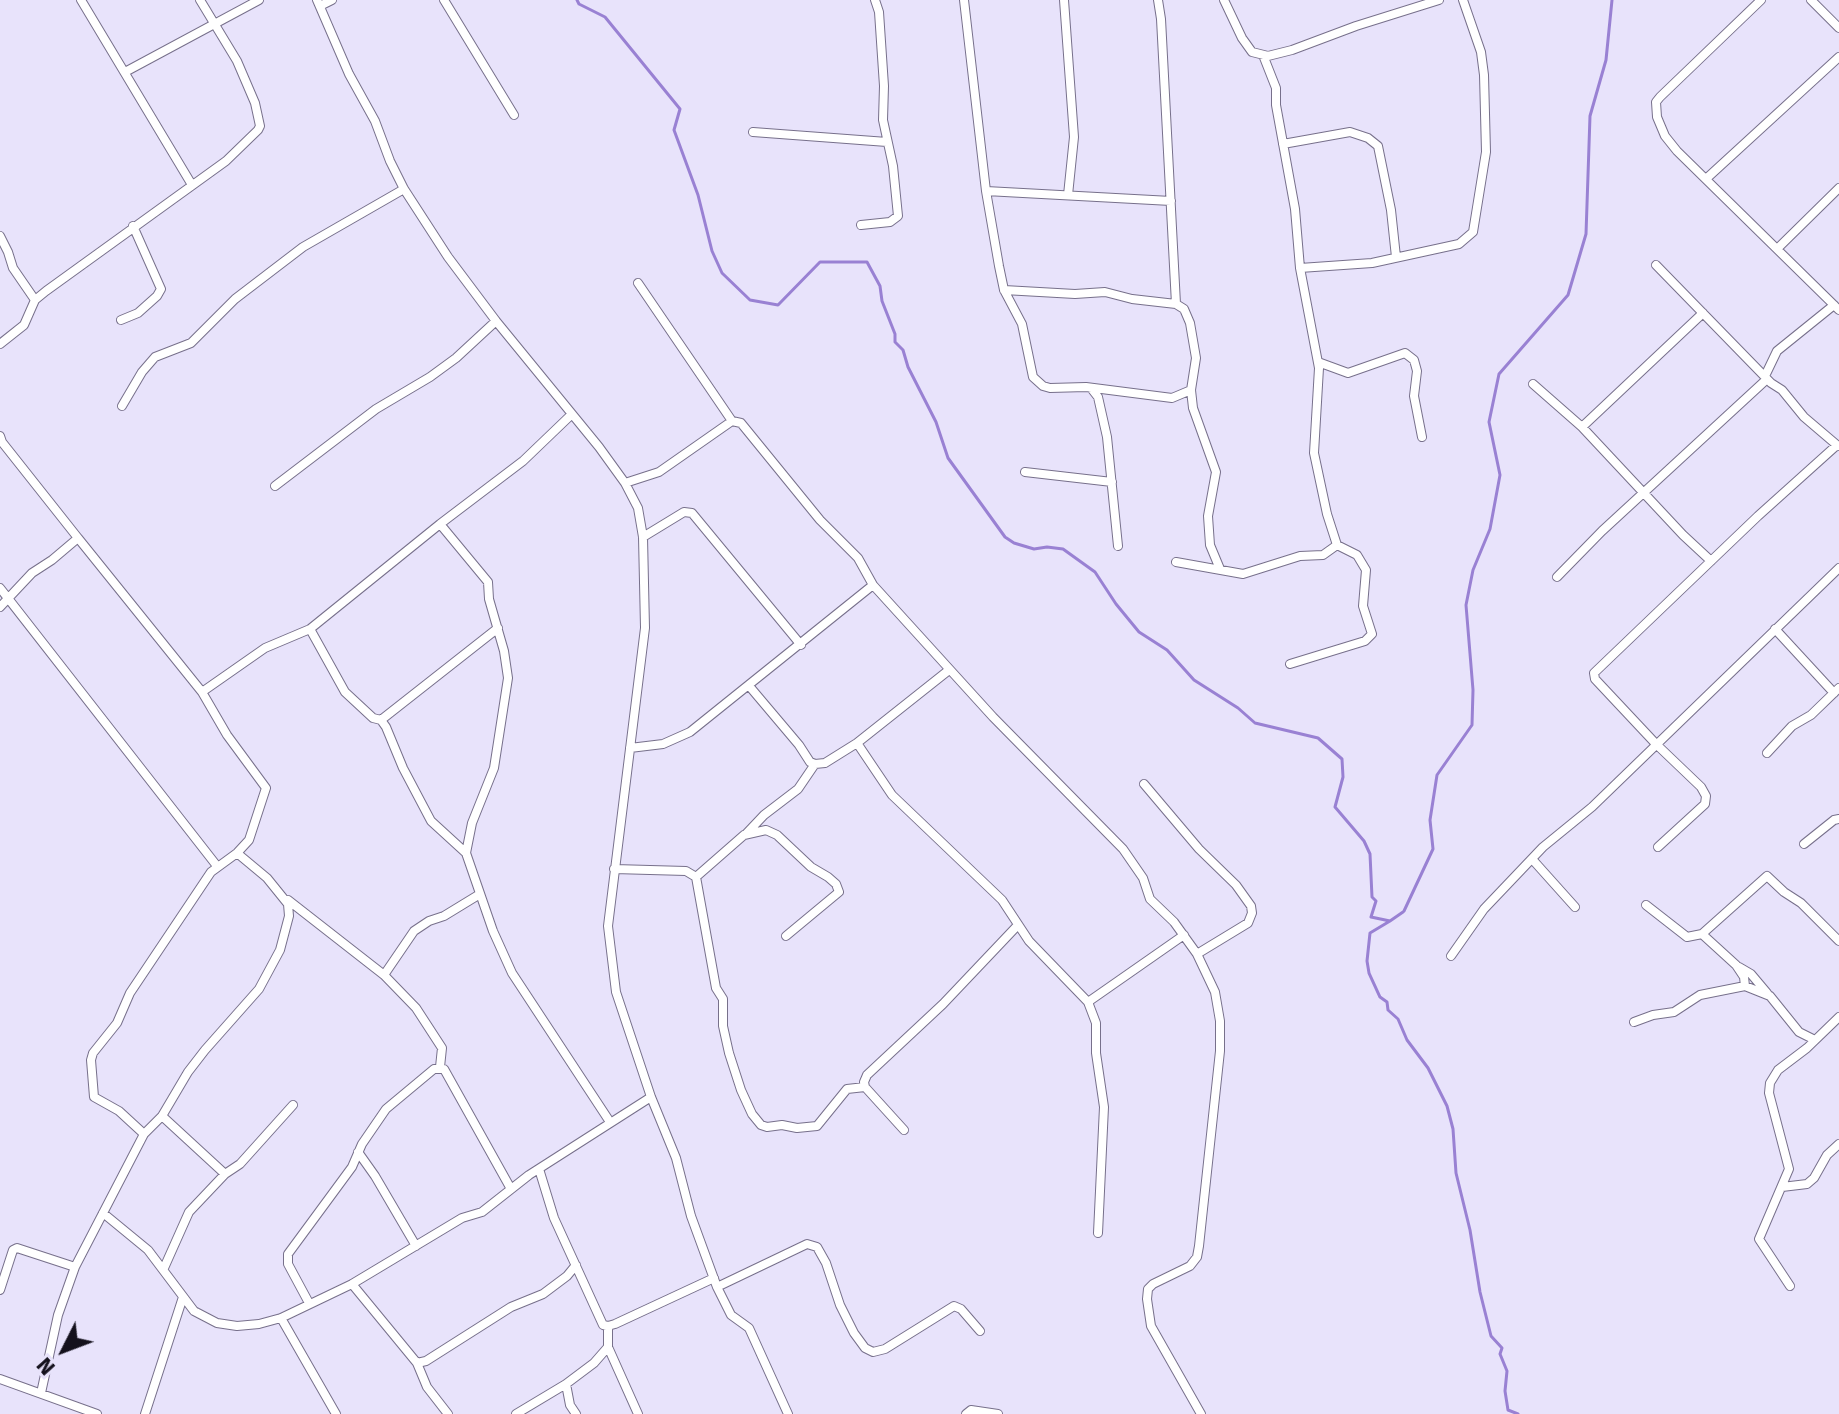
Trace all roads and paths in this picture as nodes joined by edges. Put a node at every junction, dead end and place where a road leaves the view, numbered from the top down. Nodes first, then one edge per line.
1 (81, 0) edge
2 (200, 0) edge
3 (259, 0) edge
4 (332, 0) edge
5 (444, 0) edge
6 (875, 0) edge
7 (964, 0) edge
8 (1064, 0) edge
9 (1158, 0) edge
10 (1224, 0) edge
11 (1439, 0) edge
12 (1463, 0) edge
13 (1761, 0) edge
14 (1811, 0) edge
15 (319, 3) edge
16 (216, 24) junction
17 (1839, 28) edge
18 (1263, 55) junction
19 (1839, 57) edge
20 (125, 72) junction
21 (514, 115) dead end
22 (753, 132) dead end
23 (887, 142) junction
24 (1283, 144) junction
25 (1707, 178) junction
26 (192, 185) junction
27 (1839, 188) edge
28 (404, 189) junction
29 (986, 191) junction
30 (1068, 195) junction
31 (1171, 201) junction
32 (861, 225) dead end
33 (133, 226) junction
34 (0, 236) edge
35 (1778, 248) junction
36 (1396, 257) junction
37 (1656, 265) dead end
38 (1300, 268) junction
39 (638, 283) dead end
40 (1004, 290) junction
41 (35, 300) junction
42 (1176, 304) junction
43 (1836, 308) edge
44 (1703, 313) junction
45 (121, 320) dead end
46 (496, 321) junction
47 (0, 344) edge
48 (1318, 362) junction
49 (1766, 377) junction
50 (1533, 384) dead end
51 (1091, 388) junction
52 (1191, 390) junction
53 (122, 406) dead end
54 (572, 414) junction
55 (732, 421) junction
56 (1582, 427) junction
57 (0, 436) edge
58 (1422, 437) dead end
59 (1838, 446) edge
60 (1025, 472) dead end
61 (1112, 482) junction
62 (625, 483) junction
63 (275, 486) dead end
64 (1645, 493) junction
65 (440, 524) junction
66 (643, 537) junction
67 (78, 538) junction
68 (1337, 545) junction
69 (1118, 546) dead end
70 (1711, 561) junction
71 (1176, 562) dead end
72 (1839, 568) edge
73 (1220, 569) junction
74 (1557, 577) dead end
75 (873, 585) junction
76 (0, 588) edge
77 (8, 599) junction
78 (0, 607) edge
79 (498, 628) junction
80 (310, 629) junction
81 (1775, 629) junction
82 (801, 645) junction
83 (1290, 664) dead end
84 (949, 670) junction
85 (750, 687) junction
86 (1837, 691) edge
87 (202, 692) junction
88 (381, 720) junction
89 (857, 743) junction
90 (1656, 744) junction
91 (630, 748) junction
92 (1767, 753) dead end
93 (815, 764) junction
94 (1144, 784) dead end
95 (1839, 819) edge
96 (744, 835) junction
97 (1804, 844) dead end
98 (1658, 847) dead end
99 (237, 853) junction
100 (466, 853) junction
101 (1532, 859) junction
102 (217, 866) junction
103 (614, 869) junction
104 (696, 877) junction
105 (480, 894) junction
106 (284, 898) junction
107 (1646, 905) dead end
108 (1575, 907) dead end
109 (1017, 926) junction
110 (1702, 934) junction
111 (1184, 935) junction
112 (786, 936) dead end
113 (1839, 941) edge
114 (1197, 954) junction
115 (1451, 956) dead end
116 (1736, 965) junction
117 (384, 975) junction
118 (1745, 986) junction
119 (1770, 996) junction
120 (1088, 1002) junction
121 (1839, 1017) edge
122 (1634, 1022) dead end
123 (1815, 1040) junction
124 (440, 1067) junction
125 (865, 1087) junction
126 (651, 1097) junction
127 (293, 1105) dead end
128 (162, 1116) junction
129 (610, 1122) junction
130 (904, 1130) dead end
131 (144, 1134) junction
132 (1839, 1144) edge
133 (358, 1152) junction
134 (539, 1169) junction
135 (225, 1174) junction
136 (1782, 1187) junction
137 (511, 1189) junction
138 (103, 1213) junction
139 (1098, 1233) dead end
140 (416, 1246) junction
141 (576, 1265) junction
142 (75, 1267) junction
143 (164, 1268) junction
144 (715, 1282) junction
145 (352, 1284) junction
146 (1790, 1286) dead end
147 (0, 1290) edge
148 (183, 1297) junction
149 (309, 1303) junction
150 (281, 1318) junction
151 (608, 1326) junction
152 (980, 1331) dead end
153 (608, 1347) junction
154 (417, 1363) junction
155 (0, 1379) edge
156 (566, 1384) junction
157 (41, 1393) junction
158 (331, 1413) edge
159 (97, 1414) edge
160 (145, 1414) edge
161 (448, 1414) edge
162 (516, 1414) edge
163 (576, 1414) edge
164 (638, 1414) edge
165 (788, 1414) edge
166 (966, 1414) edge
167 (998, 1414) edge
168 (1201, 1414) edge

1 - 20 street
2 - 16 street
3 - 16 street
4 - 15 street
5 - 21 street
6 - 23 street
7 - 29 street
8 - 30 street
9 - 31 street
10 - 18 street
11 - 18 street
12 - 36 street
13 - 25 street
14 - 17 street
15 - 28 street
16 - 20 street
16 - 26 street
18 - 24 street
19 - 25 street
20 - 26 street
22 - 23 street
23 - 32 street
24 - 36 street
24 - 38 street
25 - 35 street
26 - 33 street
27 - 35 street
28 - 46 street
28 - 53 street
29 - 30 street
29 - 40 street
30 - 31 street
31 - 42 street
33 - 41 street
33 - 45 street
34 - 41 street
35 - 43 street
36 - 38 street
37 - 44 street
38 - 48 street
39 - 55 street
40 - 42 street
40 - 51 street
41 - 47 street
42 - 52 street
43 - 49 street
44 - 49 street
44 - 56 street
46 - 54 street
46 - 63 street
48 - 58 street
48 - 68 street
49 - 59 street
49 - 64 street
50 - 56 street
51 - 52 street
51 - 61 street
52 - 73 street
54 - 62 street
54 - 65 street
55 - 62 street
55 - 75 street
56 - 64 street
57 - 67 street
59 - 70 street
60 - 61 street
61 - 69 street
62 - 66 street
64 - 70 street
64 - 74 street
65 - 79 street
65 - 80 street
66 - 82 street
66 - 91 street
67 - 77 street
67 - 87 street
68 - 73 street
68 - 83 street
70 - 90 street
71 - 73 street
72 - 81 street
75 - 82 street
75 - 84 street
76 - 77 street
77 - 78 street
77 - 102 street
79 - 88 street
79 - 100 street
80 - 87 street
80 - 88 street
81 - 86 street
81 - 90 street
82 - 85 street
84 - 89 street
84 - 111 street
85 - 91 street
85 - 93 street
86 - 92 street
87 - 99 street
88 - 100 street
89 - 93 street
89 - 109 street
90 - 98 street
90 - 101 street
91 - 103 street
93 - 96 street
94 - 114 street
95 - 97 street
96 - 104 street
96 - 112 street
99 - 102 street
99 - 106 street
100 - 105 street
101 - 108 street
101 - 115 street
102 - 131 street
103 - 104 street
103 - 126 street
104 - 125 street
105 - 117 street
105 - 129 street
106 - 117 street
106 - 128 street
107 - 110 street
109 - 120 street
109 - 125 street
110 - 113 street
110 - 116 street
111 - 114 street
111 - 120 street
114 - 168 street
116 - 118 street
116 - 119 street
117 - 124 street
118 - 119 street
118 - 122 street
119 - 123 street
120 - 139 street
121 - 123 street
123 - 136 street
124 - 133 street
124 - 137 street
125 - 130 street
126 - 129 street
126 - 144 street
127 - 135 street
128 - 131 street
128 - 135 street
129 - 134 street
131 - 138 street
132 - 136 street
133 - 140 street
133 - 149 street
134 - 137 street
134 - 141 street
135 - 143 street
136 - 146 street
137 - 140 street
138 - 142 street
138 - 143 street
140 - 145 street
141 - 151 street
141 - 154 street
142 - 147 street
142 - 157 street
143 - 148 street
144 - 151 street
144 - 152 street
144 - 165 street
145 - 149 street
145 - 154 street
148 - 150 street
148 - 160 street
149 - 150 street
150 - 158 street
151 - 153 street
153 - 156 street
153 - 164 street
154 - 161 street
155 - 157 street
156 - 162 street
156 - 163 street
157 - 159 street
166 - 167 street

